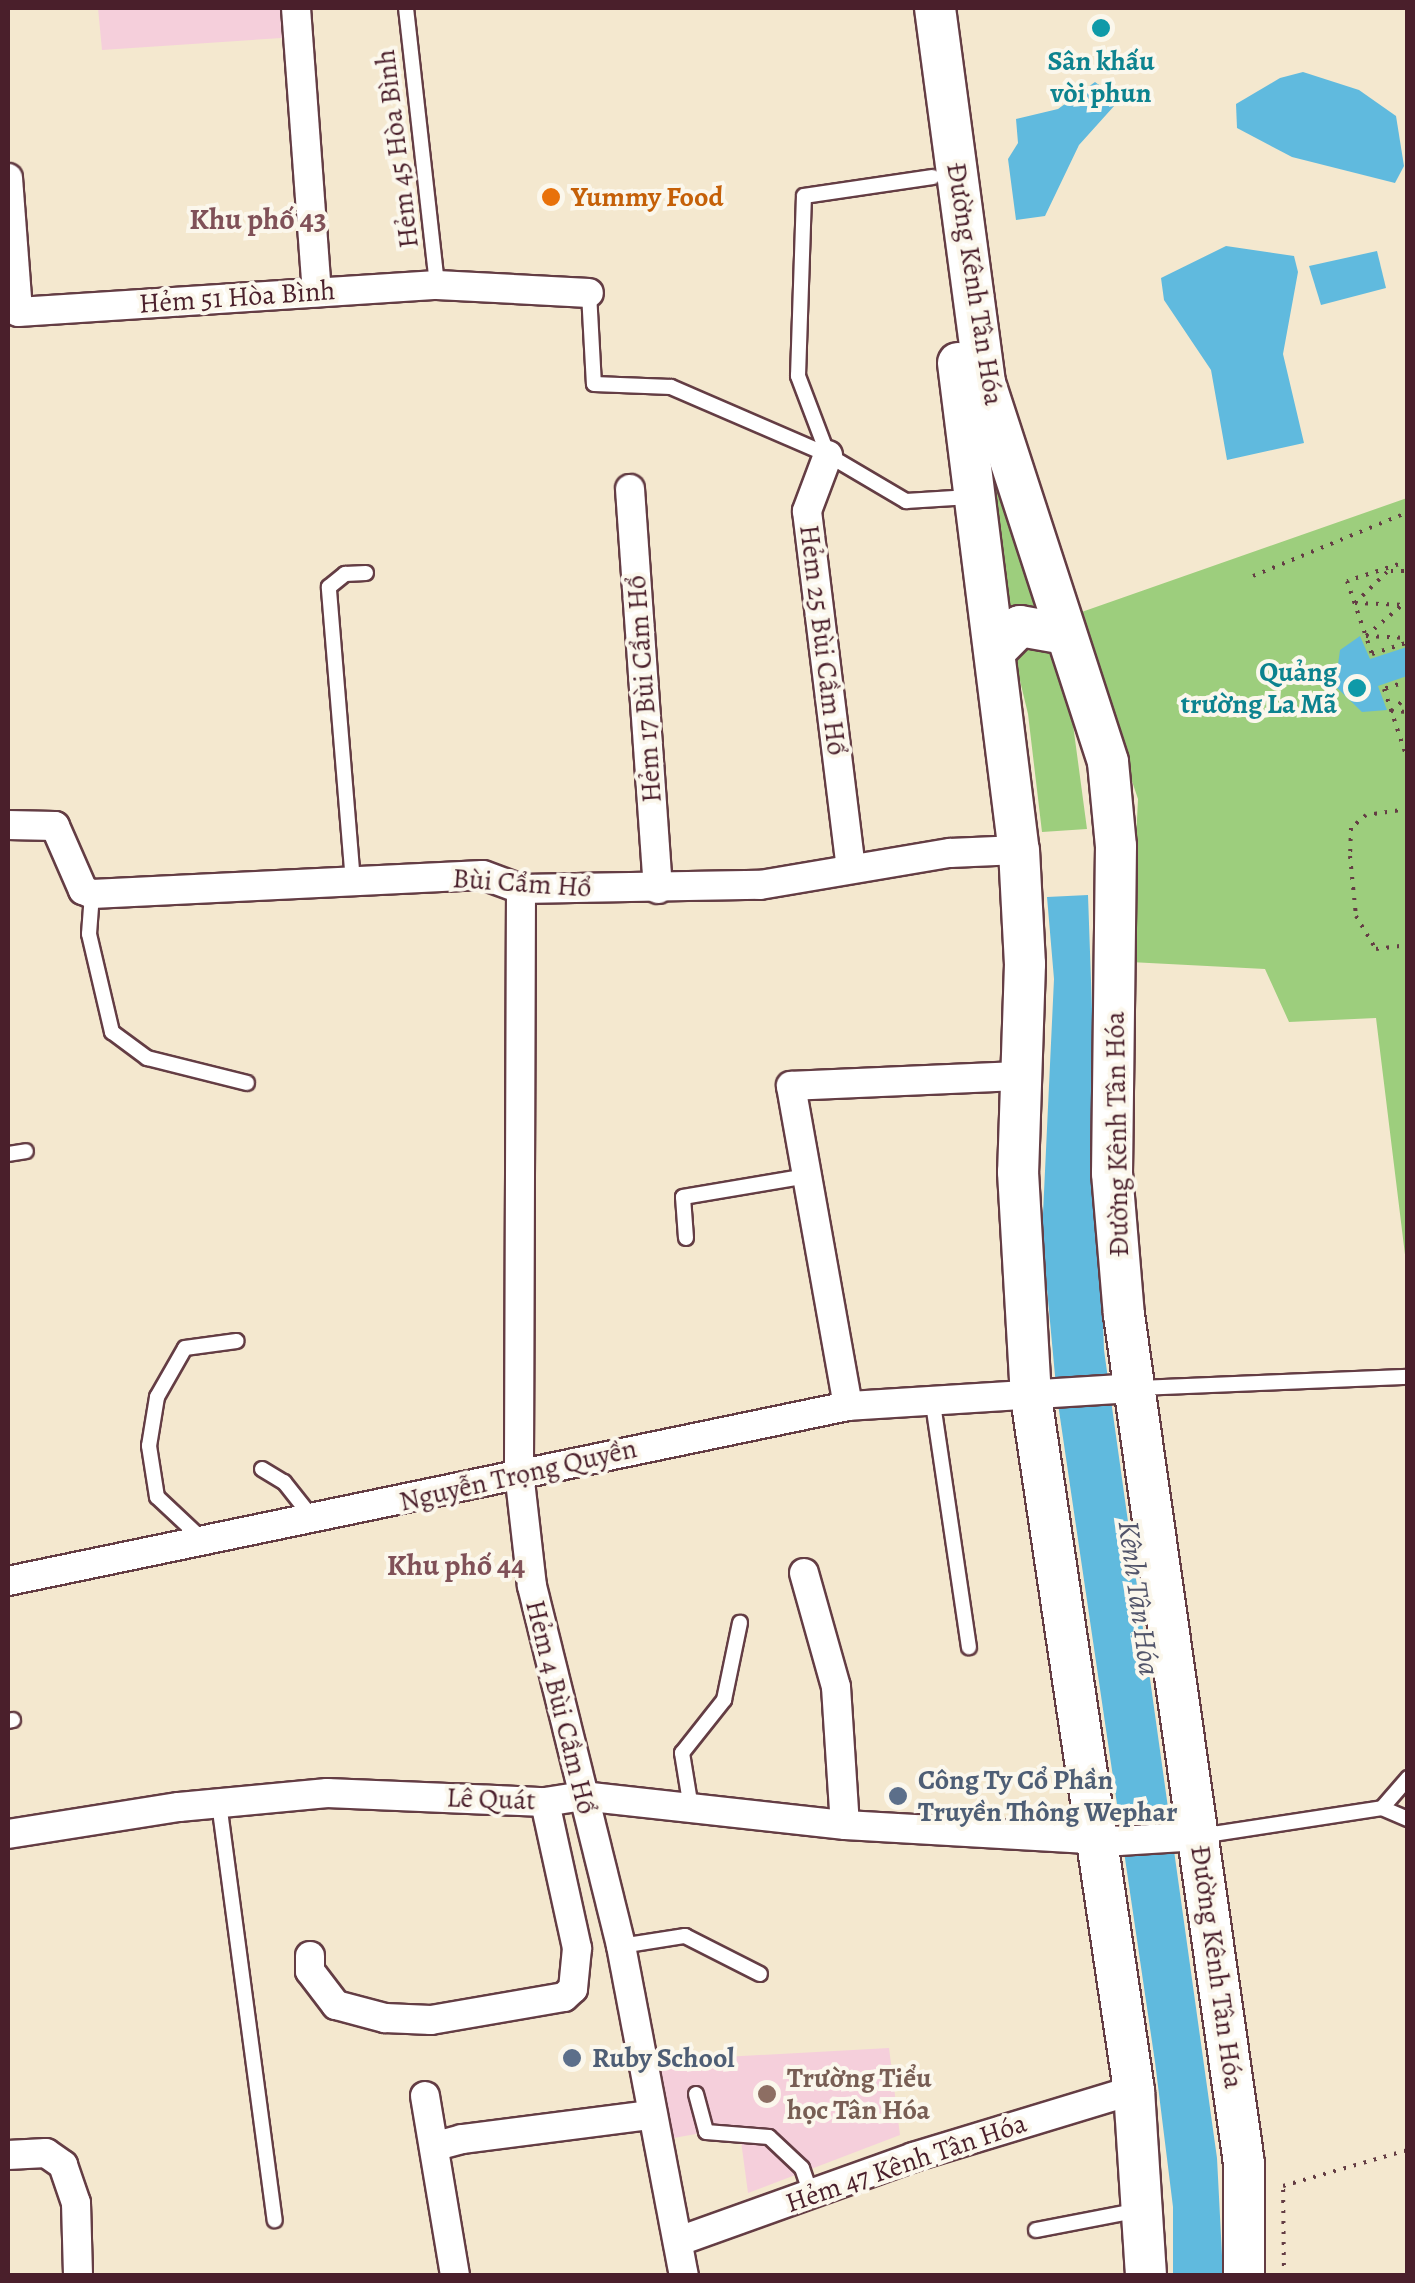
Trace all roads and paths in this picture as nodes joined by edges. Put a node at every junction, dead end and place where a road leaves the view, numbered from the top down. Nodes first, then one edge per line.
1 (296, 8) edge
2 (406, 8) edge
3 (910, 8) edge
4 (935, 8) edge
5 (933, 177) junction
6 (8, 178) edge
7 (438, 285) junction
8 (317, 292) junction
9 (590, 293) joint
10 (828, 456) junction
11 (630, 490) dead end
12 (976, 497) junction
13 (1408, 512) edge
14 (1408, 561) edge
15 (1390, 569) junction
16 (1408, 572) edge
17 (366, 573) dead end
18 (1252, 576) dead end
19 (1355, 603) junction
20 (1405, 603) edge
21 (1066, 634) junction
22 (1366, 636) junction
23 (1408, 640) edge
24 (996, 650) junction
25 (1408, 682) edge
26 (1408, 696) edge
27 (1391, 711) junction
28 (1408, 712) edge
29 (1406, 742) edge
30 (1408, 761) edge
31 (1408, 809) edge
32 (8, 825) edge
33 (1018, 850) junction
34 (851, 868) junction
35 (353, 882) junction
36 (658, 888) junction
37 (521, 889) junction
38 (92, 894) junction
39 (1408, 946) edge
40 (1022, 1076) junction
41 (246, 1084) dead end
42 (26, 1151) dead end
43 (8, 1154) edge
44 (807, 1176) junction
45 (686, 1238) dead end
46 (237, 1341) dead end
47 (1408, 1377) edge
48 (1124, 1389) junction
49 (932, 1396) junction
50 (1042, 1397) junction
51 (848, 1406) junction
52 (262, 1469) dead end
53 (519, 1472) junction
54 (314, 1521) junction
55 (208, 1543) junction
56 (804, 1573) dead end
57 (8, 1581) edge
58 (740, 1623) dead end
59 (969, 1647) dead end
60 (1408, 1778) edge
61 (582, 1796) junction
62 (545, 1802) junction
63 (219, 1803) junction
64 (1382, 1808) junction
65 (691, 1809) junction
66 (1408, 1819) edge
67 (845, 1825) junction
68 (8, 1834) edge
69 (1189, 1837) junction
70 (1108, 1841) junction
71 (621, 1946) junction
72 (310, 1956) dead end
73 (760, 1974) dead end
74 (1134, 2090) junction
75 (696, 2094) dead end
76 (425, 2096) dead end
77 (650, 2115) junction
78 (1408, 2150) edge
79 (435, 2152) junction
80 (8, 2155) edge
81 (812, 2194) junction
82 (1146, 2208) junction
83 (274, 2220) dead end
84 (1036, 2230) dead end
85 (679, 2242) junction
86 (78, 2276) edge
87 (456, 2276) edge
88 (684, 2276) edge
89 (1146, 2276) edge
90 (1244, 2276) edge
91 (1284, 2276) edge

1 - 8 street
2 - 7 lane, Hẻm 45 Hòa Bình
3 - 5 street, Đường Kênh Tân Hóa
4 - 21 street, Đường Kênh Tân Hóa
5 - 10 lane
5 - 12 street, Đường Kênh Tân Hóa
6 - 8 street, Hẻm 51 Hòa Bình
7 - 8 street, Hẻm 51 Hòa Bình
7 - 9 street, Hẻm 51 Hòa Bình
9 - 10 lane
10 - 12 lane
10 - 34 street, Hẻm 25 Bùi Cầm Hổ
11 - 36 street, Hẻm 17 Bùi Cẩm Hổ
12 - 24 street, Đường Kênh Tân Hóa
13 - 18 path
14 - 15 path
15 - 16 path
15 - 19 path
15 - 19 path
17 - 35 lane
19 - 20 path
19 - 22 path
20 - 22 path
21 - 24 street
21 - 48 street, Đường Kênh Tân Hóa
22 - 23 path
22 - 23 path
24 - 33 street, Đường Kênh Tân Hóa
25 - 27 path
26 - 27 path
27 - 28 path
27 - 29 path
29 - 30 path
31 - 39 path
32 - 38 street
33 - 34 street, Bùi Cẩm Hổ
33 - 40 street, Đường Kênh Tân Hóa
34 - 36 street, Bùi Cẩm Hổ
35 - 37 street, Bùi Cẩm Hổ
35 - 38 street, Bùi Cẩm Hổ
36 - 37 street, Bùi Cẩm Hổ
37 - 53 street, Hẻm 4 Bùi Cầm Hổ
38 - 41 lane
40 - 44 street
40 - 50 street, Đường Kênh Tân Hóa
42 - 43 lane
44 - 45 lane
44 - 51 street
46 - 55 lane
47 - 48 lane
48 - 50 street, Nguyễn Trọng Quyền
48 - 69 street, Đường Kênh Tân Hóa
49 - 50 street, Nguyễn Trọng Quyền
49 - 51 street, Nguyễn Trọng Quyền
49 - 59 lane
50 - 70 street, Đường Kênh Tân Hóa
51 - 53 street, Nguyễn Trọng Quyền
52 - 54 lane
53 - 54 street, Nguyễn Trọng Quyền
53 - 61 street, Hẻm 4 Bùi Cầm Hổ
54 - 55 street, Nguyễn Trọng Quyền
55 - 57 street, Nguyễn Trọng Quyền
56 - 67 street
58 - 65 lane
60 - 64 lane
61 - 62 street, Lê Quát
61 - 65 street, Lê Quát
61 - 71 street, Hẻm 4 Bùi Cầm Hổ
62 - 63 street, Lê Quát
62 - 72 street
63 - 68 street, Lê Quát
63 - 83 lane
64 - 66 lane
64 - 69 lane
65 - 67 street, Lê Quát
67 - 70 street, Lê Quát
69 - 70 street, Lê Quát
69 - 90 street, Đường Kênh Tân Hóa
70 - 74 street, Đường Kênh Tân Hóa
71 - 73 lane
71 - 77 street, Hẻm 4 Bùi Cầm Hổ
74 - 81 street, Hẻm 47 Kênh Tân Hóa
74 - 82 street, Đường Kênh Tân Hóa
75 - 81 lane
76 - 79 street
77 - 79 street
77 - 85 street, Hẻm 4 Bùi Cầm Hổ
78 - 91 path
79 - 87 street
80 - 86 street
81 - 85 street, Hẻm 47 Kênh Tân Hóa
82 - 84 lane
82 - 89 street, Đường Kênh Tân Hóa
85 - 88 street, Hẻm 4 Bùi Cầm Hổ

